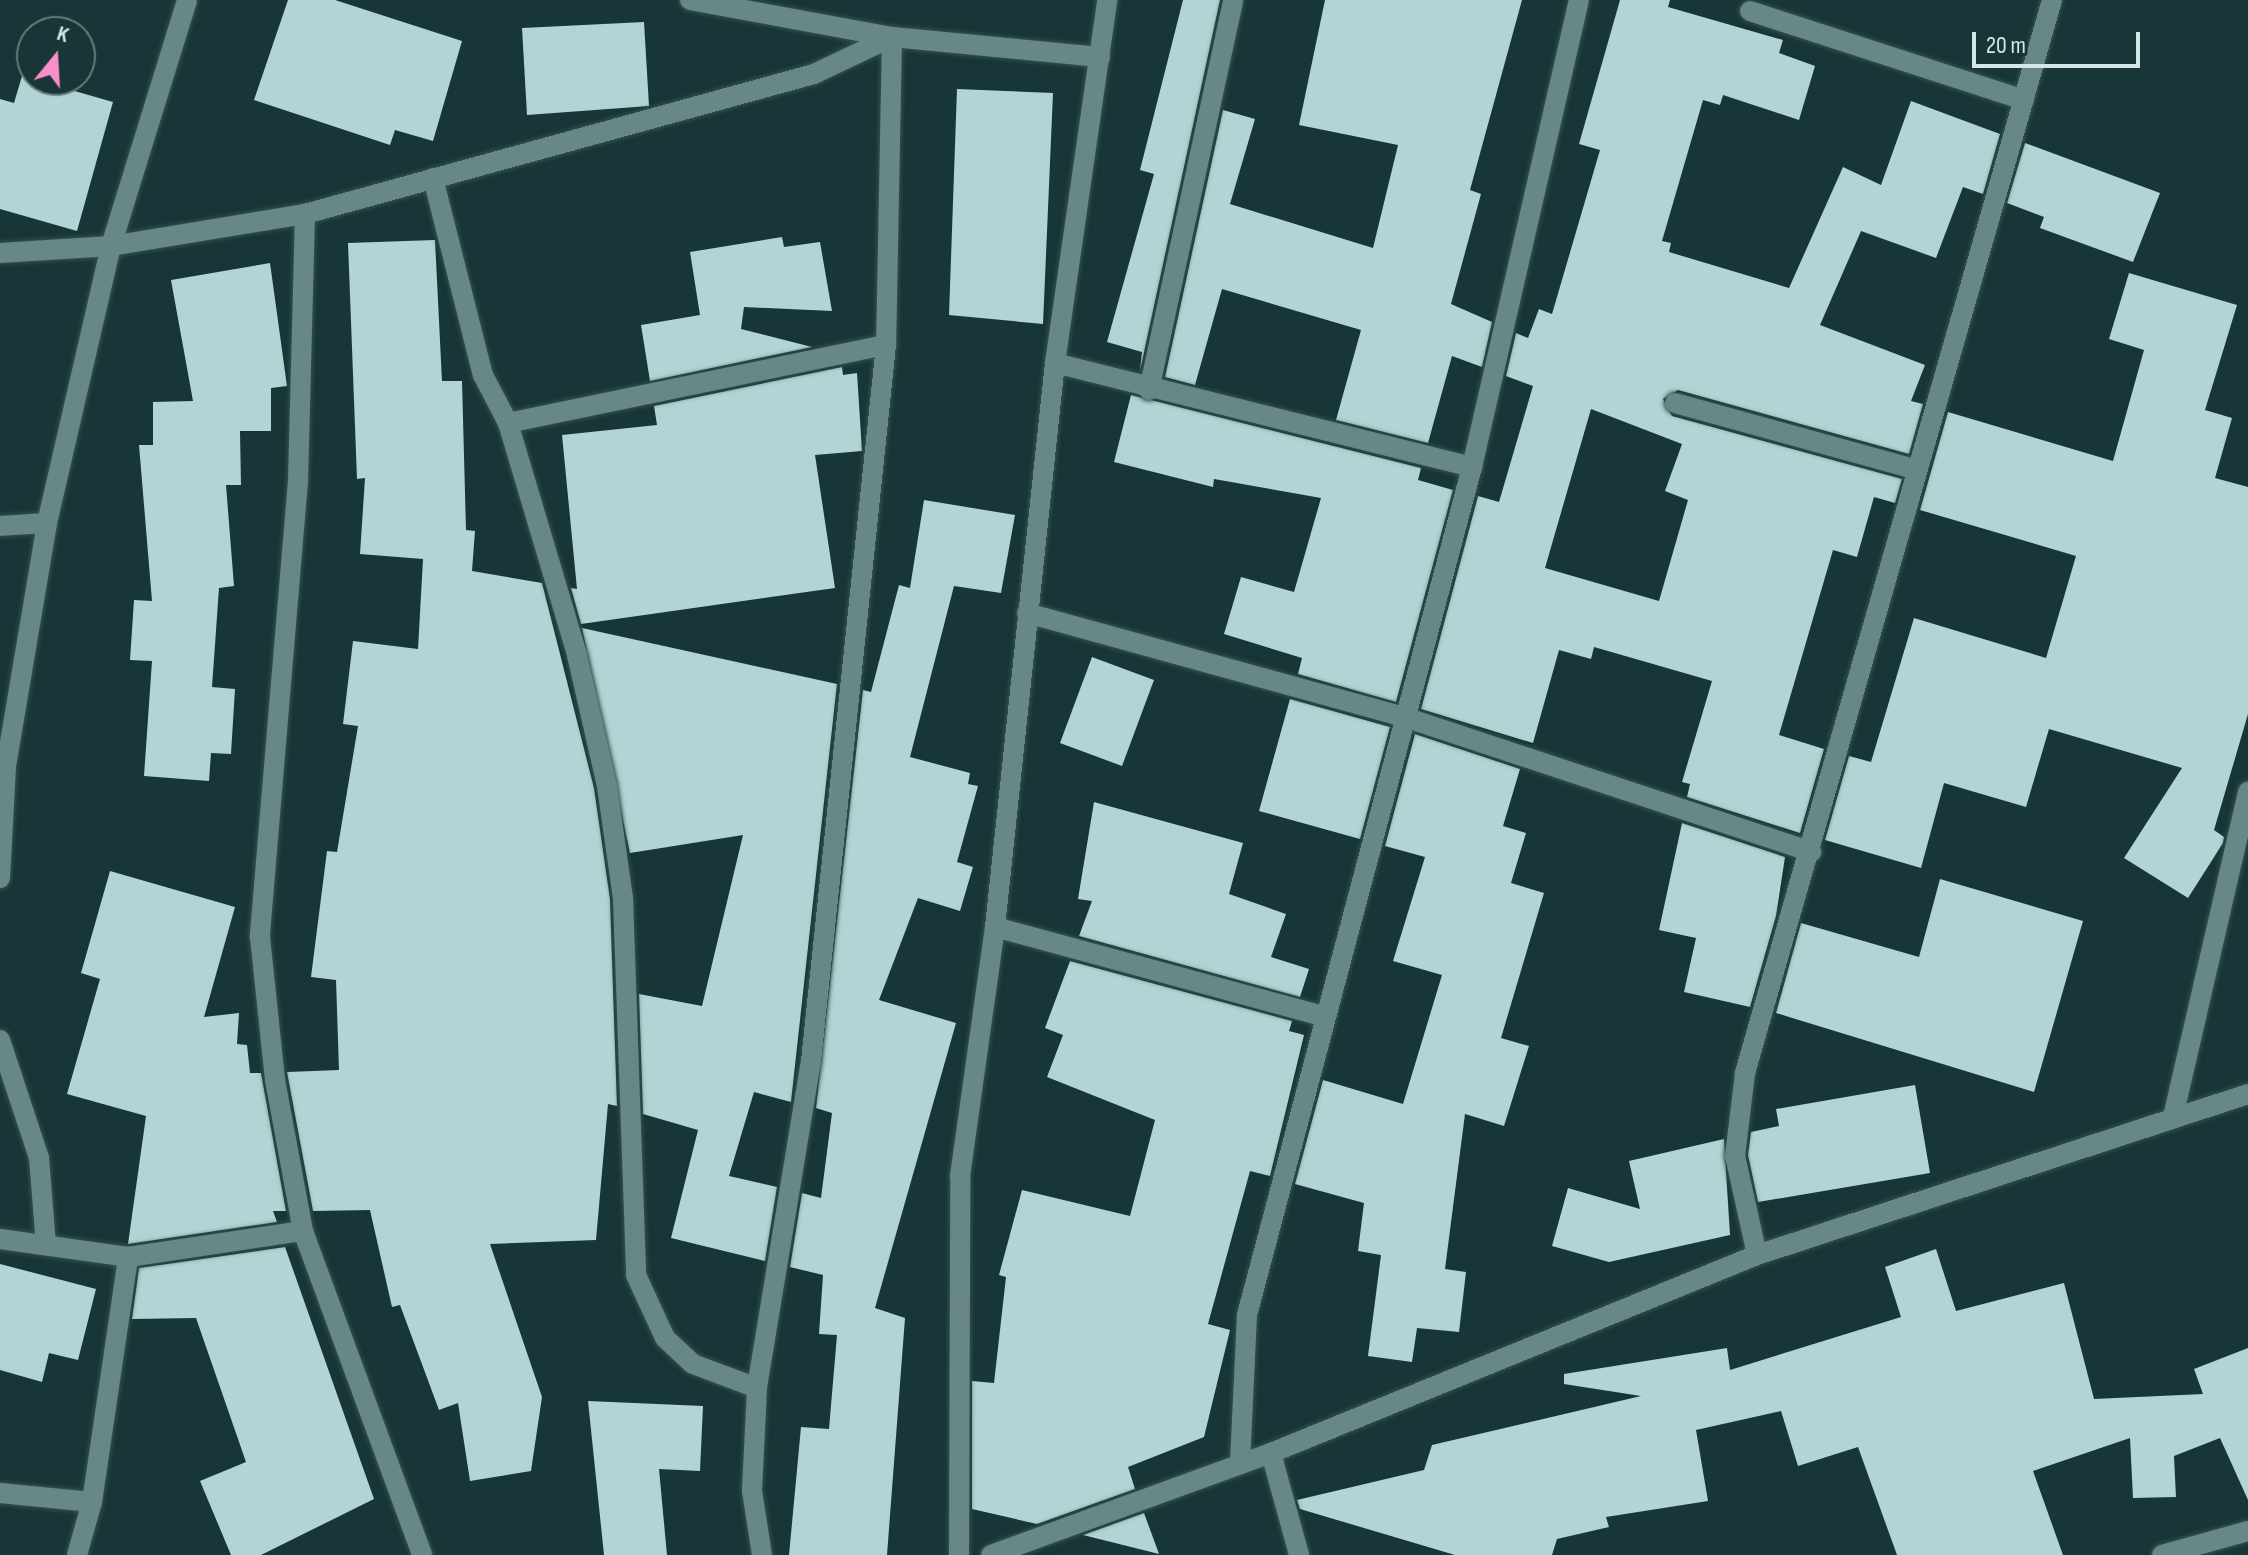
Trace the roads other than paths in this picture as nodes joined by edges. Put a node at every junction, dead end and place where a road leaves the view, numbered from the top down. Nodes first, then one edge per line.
1 (187, 0) edge
2 (690, 0) edge
3 (1107, 0) edge
4 (1233, 0) edge
5 (1579, 0) edge
6 (2052, 0) edge
7 (1750, 11) dead end
8 (892, 37) junction
9 (1100, 57) junction
10 (2024, 100) junction
11 (433, 178) junction
12 (305, 214) junction
13 (111, 246) junction
14 (0, 253) edge
15 (886, 345) junction
16 (1055, 363) junction
17 (1149, 390) junction
18 (1675, 403) dead end
19 (508, 423) junction
20 (1472, 467) junction
21 (1915, 469) junction
22 (47, 523) junction
23 (0, 526) edge
24 (1027, 613) junction
25 (1407, 718) junction
26 (2248, 792) edge
27 (1811, 852) junction
28 (0, 878) edge
29 (995, 927) junction
30 (1322, 1016) junction
31 (0, 1040) edge
32 (2248, 1094) edge
33 (2173, 1117) junction
34 (303, 1231) junction
35 (0, 1239) edge
36 (46, 1245) junction
37 (1757, 1255) junction
38 (128, 1257) junction
39 (757, 1388) junction
40 (1271, 1453) junction
41 (1240, 1463) junction
42 (0, 1493) edge
43 (92, 1502) junction
44 (2248, 1531) edge
45 (77, 1555) edge
46 (422, 1555) edge
47 (762, 1555) edge
48 (959, 1555) edge
49 (991, 1555) edge
50 (1299, 1555) edge
51 (2162, 1555) edge

1 - 13 street
2 - 8 street
3 - 9 street
4 - 17 street
5 - 20 street
6 - 10 street
7 - 10 street
8 - 9 street
8 - 11 street
8 - 15 street
9 - 16 street
10 - 21 street
11 - 12 street
11 - 19 street
12 - 13 street
12 - 34 street
13 - 14 street
13 - 22 street
15 - 19 street
15 - 39 street
16 - 17 street
16 - 24 street
17 - 20 street
18 - 21 street
19 - 39 street
20 - 25 street
21 - 27 street
22 - 23 street
22 - 28 street
24 - 25 street
24 - 29 street
25 - 27 street
25 - 30 street
26 - 33 street
27 - 37 street
29 - 30 street
29 - 48 street
30 - 41 street
31 - 36 street
32 - 33 street
33 - 37 street
34 - 38 street
34 - 46 street
35 - 36 street
36 - 38 street
37 - 40 street
38 - 43 street
39 - 47 street
40 - 41 street
40 - 50 street
41 - 49 street
42 - 43 street
43 - 45 street
44 - 51 street

